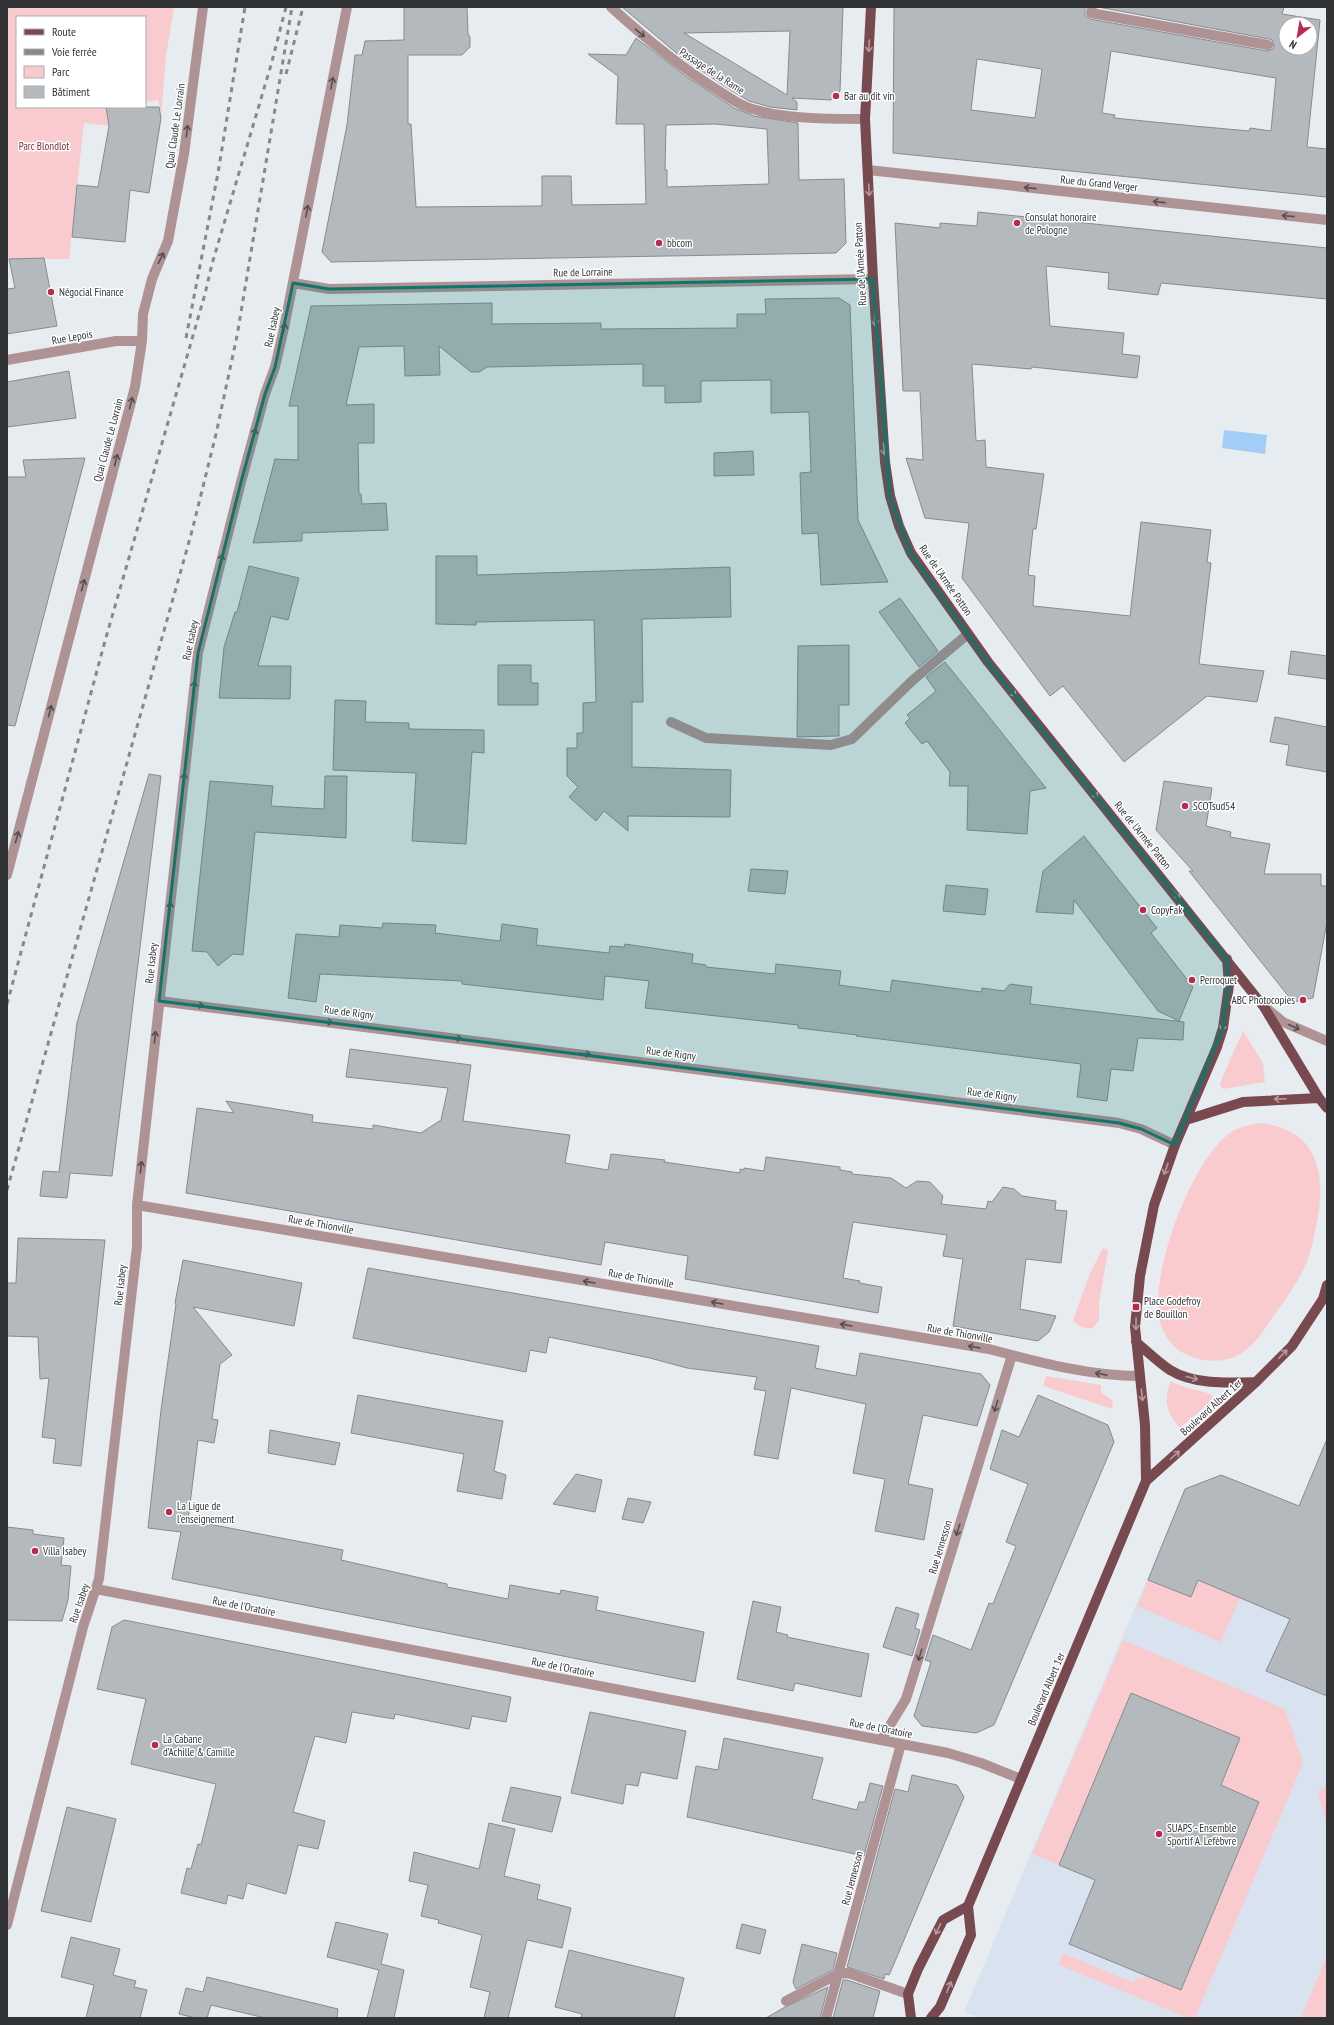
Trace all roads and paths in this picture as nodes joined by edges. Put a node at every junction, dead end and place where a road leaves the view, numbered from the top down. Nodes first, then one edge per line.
1 (203, 7) edge
2 (348, 7) edge
3 (611, 7) edge
4 (871, 7) edge
5 (1092, 7) edge
6 (1268, 45) dead end
7 (865, 119) junction
8 (868, 170) junction
9 (1327, 220) edge
10 (873, 279) junction
11 (293, 283) junction
12 (142, 341) junction
13 (7, 360) edge
14 (968, 634) junction
15 (671, 722) dead end
16 (7, 875) edge
17 (1227, 959) junction
18 (159, 1000) junction
19 (1264, 1007) junction
20 (1327, 1041) edge
21 (1319, 1098) junction
22 (1327, 1108) edge
23 (1186, 1120) junction
24 (1175, 1145) junction
25 (137, 1205) junction
26 (1327, 1285) edge
27 (1326, 1299) edge
28 (1136, 1342) junction
29 (1012, 1355) junction
30 (1140, 1376) junction
31 (1256, 1382) junction
32 (1146, 1481) junction
33 (96, 1589) junction
34 (881, 1740) junction
35 (901, 1744) junction
36 (1021, 1779) junction
37 (968, 1906) junction
38 (7, 1925) edge
39 (838, 1974) junction
40 (908, 1994) junction
41 (786, 2001) dead end
42 (826, 2018) edge
43 (910, 2018) edge
44 (931, 2018) edge

12 -> 1 street, Quai Claude Le Lorrain
11 -> 2 street, Rue Isabey
3 -> 7 street, Passage de la Rame
4 -> 7 main road, Rue de l'Armée Patton
5 - 6 street
7 - 8 main road, Rue de l'Armée Patton
9 -> 8 street, Rue du Grand Verger
8 -> 10 main road, Rue de l'Armée Patton
10 - 11 street, Rue de Lorraine
10 -> 14 main road, Rue de l'Armée Patton
18 -> 11 street, Rue Isabey
12 - 13 street, Rue Lepois
16 -> 12 street, Quai Claude Le Lorrain
14 - 15 street
14 -> 17 main road, Rue de l'Armée Patton
17 - 19 main road, Rue de l'Armée Patton
17 -> 23 main road
18 -> 24 street, Rue de Rigny
25 -> 18 street, Rue Isabey
19 -> 20 street
19 - 21 main road, Rue de l'Armée Patton
21 - 22 main road, Rue de l'Armée Patton
21 -> 23 main road
23 - 24 main road
24 -> 28 main road
29 -> 25 street, Rue de Thionville
25 - 33 street, Rue Isabey
26 - 27 main road
31 -> 27 main road
28 - 30 main road, Boulevard Albert 1er
28 -> 31 main road
30 -> 29 street, Rue de Thionville
29 -> 34 street, Rue Jennesson
30 -> 32 main road, Boulevard Albert 1er
32 -> 31 main road, Boulevard Albert 1er
32 - 36 main road, Boulevard Albert 1er
33 - 34 street, Rue de l'Oratoire
33 - 38 street, Rue Isabey
34 - 35 street, Rue de l'Oratoire
35 - 36 street, Rue de l'Oratoire
35 - 39 street, Rue Jennesson
36 - 37 main road, Boulevard Albert 1er
37 -> 40 main road
44 -> 37 main road, Boulevard Albert 1er
39 - 40 street
39 - 41 street
39 - 42 street, Rue Jennesson
40 - 43 main road

